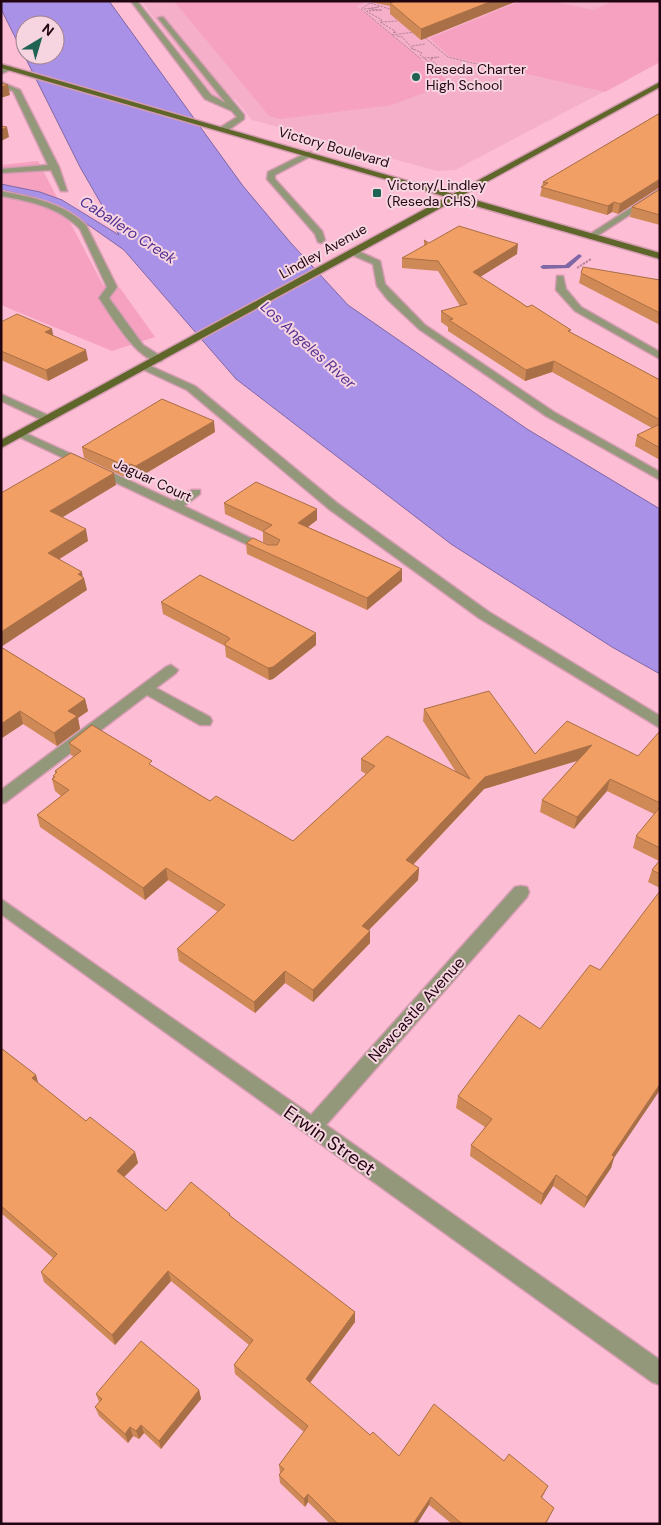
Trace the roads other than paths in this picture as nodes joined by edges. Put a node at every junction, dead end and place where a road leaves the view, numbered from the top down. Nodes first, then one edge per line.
1 (134, 1) edge
2 (161, 18) dead end
3 (1, 66) edge
4 (10, 68) junction
5 (1, 72) edge
6 (1, 84) edge
7 (660, 84) edge
8 (234, 109) junction
9 (224, 129) junction
10 (308, 154) junction
11 (55, 167) junction
12 (1, 171) edge
13 (64, 189) dead end
14 (660, 191) edge
15 (1, 194) edge
16 (455, 196) junction
17 (592, 236) junction
18 (321, 240) dead end
19 (350, 254) junction
20 (660, 256) edge
21 (560, 278) dead end
22 (660, 356) edge
23 (161, 358) junction
24 (146, 366) junction
25 (1, 397) edge
26 (48, 419) junction
27 (22, 434) junction
28 (1, 445) edge
29 (660, 476) edge
30 (196, 492) dead end
31 (175, 506) junction
32 (272, 552) edge
33 (171, 670) dead end
34 (147, 688) junction
35 (204, 721) dead end
36 (660, 723) edge
37 (1, 798) edge
38 (521, 892) dead end
39 (1, 905) edge
40 (312, 1127) junction
41 (660, 1374) edge

1 - 8 street
2 - 8 street
3 - 4 main road, Victory Boulevard
4 - 5 street
4 - 9 main road, Victory Boulevard
6 - 11 street
7 - 16 main road, Lindley Avenue
8 - 9 street
9 - 10 main road, Victory Boulevard
10 - 16 main road, Victory Boulevard
10 - 18 street
11 - 12 street
11 - 13 street
14 - 17 street
15 - 23 street
16 - 17 main road, Victory Boulevard
16 - 19 main road, Lindley Avenue
17 - 20 main road, Victory Boulevard
19 - 23 main road, Lindley Avenue
19 - 29 street
21 - 22 street
23 - 24 main road, Lindley Avenue
24 - 26 main road, Lindley Avenue
24 - 36 street
25 - 26 street
26 - 27 main road, Lindley Avenue
27 - 28 main road, Lindley Avenue
27 - 31 street, Jaguar Court
30 - 31 street
31 - 32 street, Jaguar Court
33 - 34 street
34 - 35 street
34 - 37 street
38 - 40 street, Newcastle Avenue
39 - 40 street, Erwin Street
40 - 41 street, Erwin Street

